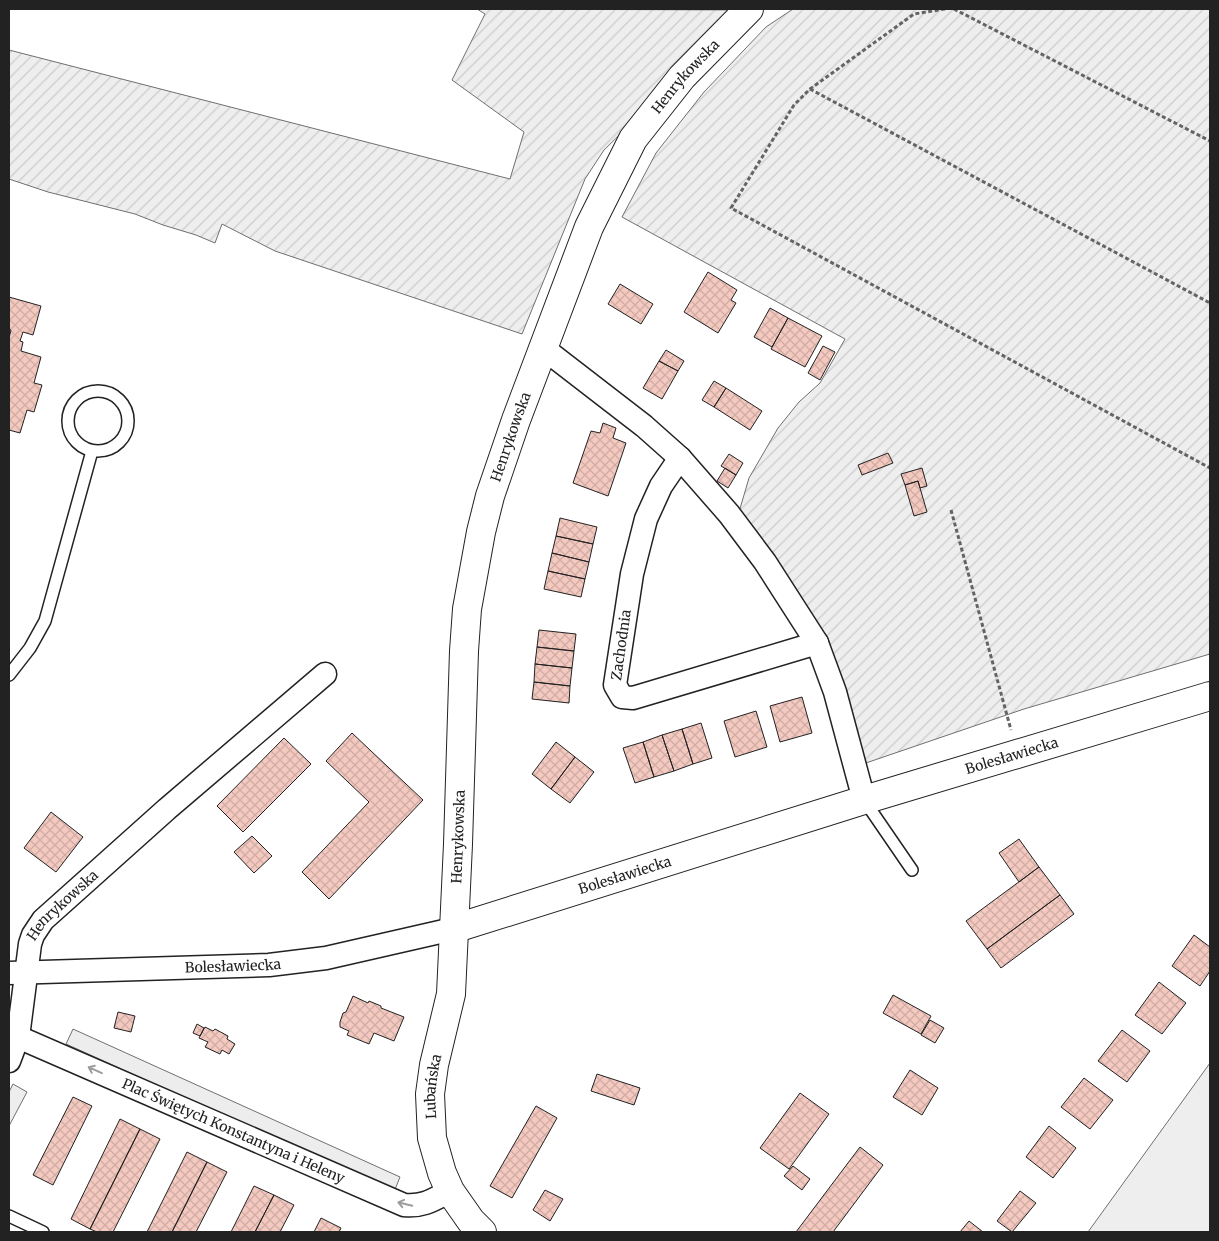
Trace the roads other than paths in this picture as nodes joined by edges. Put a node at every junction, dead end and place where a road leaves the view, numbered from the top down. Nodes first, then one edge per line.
1 (749, 9) edge
2 (543, 348) junction
3 (92, 451) junction
4 (680, 458) junction
5 (817, 643) junction
6 (326, 674) dead end
7 (9, 675) edge
8 (1210, 696) edge
9 (864, 800) junction
10 (912, 870) dead end
11 (454, 929) junction
12 (17, 973) edge
13 (18, 1037) junction
14 (9, 1061) edge
15 (450, 1191) junction
16 (9, 1216) edge
17 (42, 1232) edge
18 (482, 1232) edge

1 - 2 main road, Henrykowska
2 - 4 street
2 - 11 main road, Henrykowska
3 - 3 lane
3 - 7 lane
4 - 5 street
4 - 5 street, Zachodnia
5 - 9 street
6 - 12 street, Henrykowska
8 - 9 main road, Bolesławiecka
9 - 10 lane
9 - 11 main road, Bolesławiecka
11 - 12 street, Bolesławiecka
11 - 15 main road, Lubańska
12 - 13 street, Henrykowska
13 - 14 street, Henrykowska
15 -> 13 street, Plac Świętych Konstantyna i Heleny
15 - 18 main road, Lubańska
16 - 17 lane

